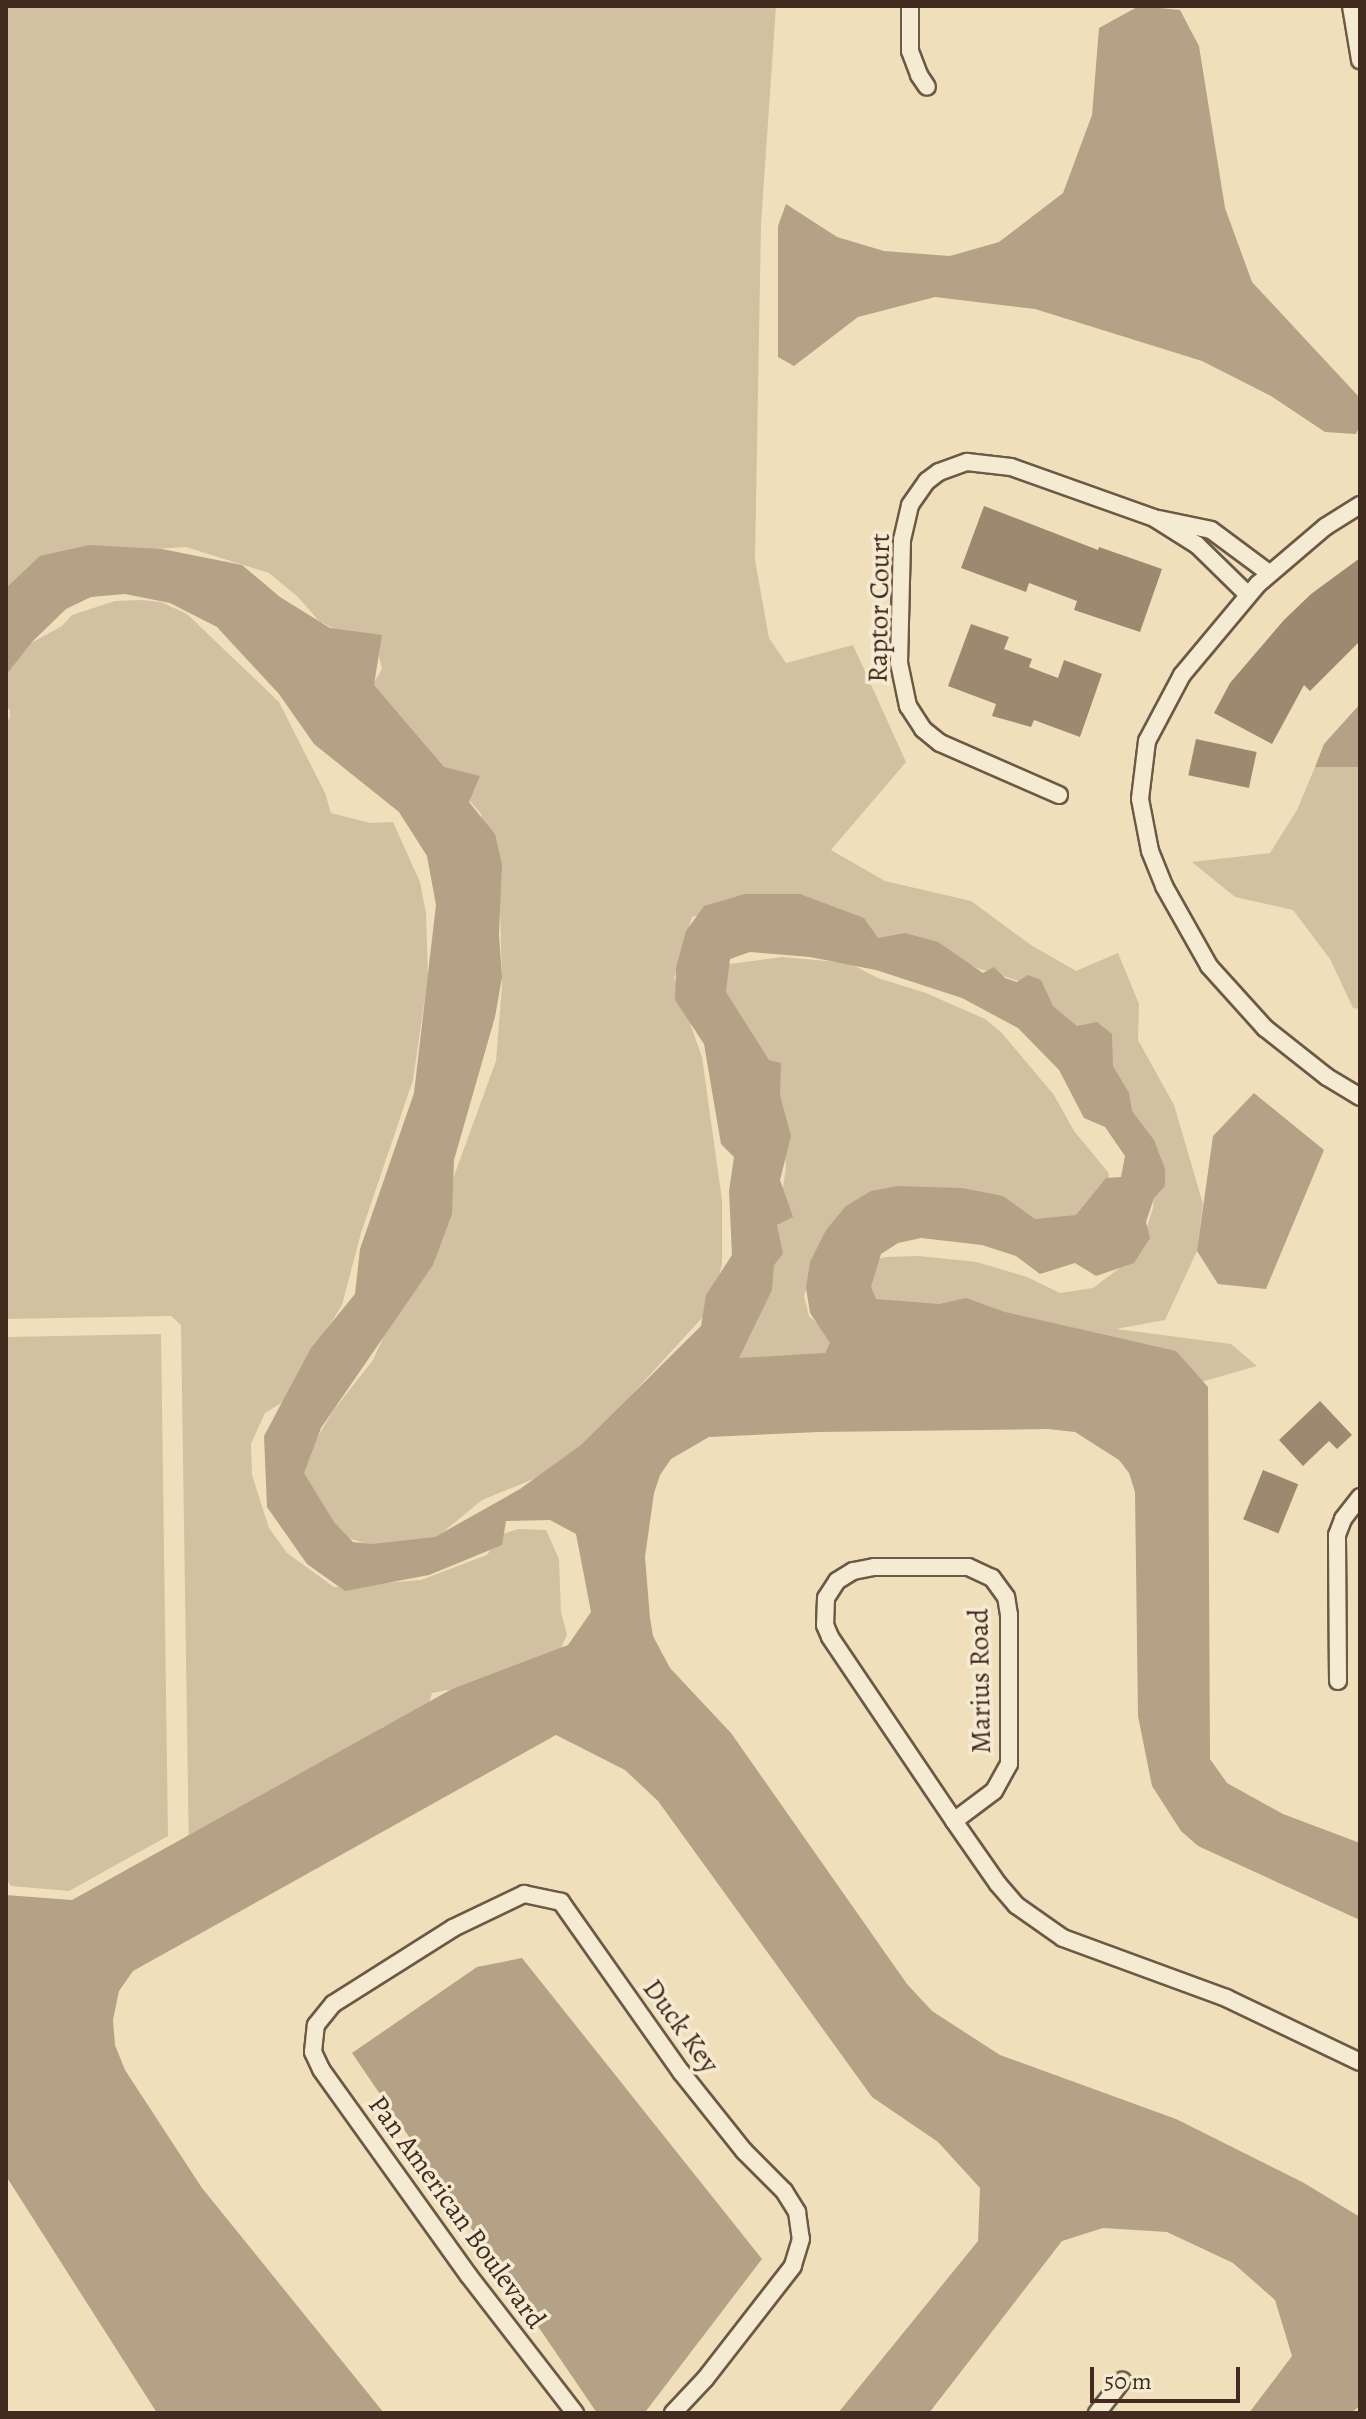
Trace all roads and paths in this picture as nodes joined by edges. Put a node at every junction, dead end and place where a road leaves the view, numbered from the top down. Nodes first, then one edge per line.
1 (910, 6) edge
2 (1351, 6) edge
3 (1360, 60) edge
4 (927, 87) dead end
5 (1360, 505) edge
6 (1154, 518) junction
7 (1269, 573) junction
8 (1247, 594) junction
9 (1059, 795) dead end
10 (1360, 1097) edge
11 (1360, 1497) edge
12 (1338, 1681) dead end
13 (954, 1821) junction
14 (313, 2034) joint
15 (1360, 2062) edge
16 (1122, 2381) dead end
17 (575, 2413) edge
18 (673, 2413) edge
19 (1097, 2413) edge

1 - 4 street
2 - 3 street
5 - 7 street
6 - 7 street, Raptor Court
6 - 8 street, Raptor Court
6 - 9 street, Raptor Court
7 - 8 street
8 - 10 street
11 - 12 street
13 - 13 street, Marius Road
13 - 15 street, Marius Road
14 - 17 street, Pan American Boulevard
14 - 18 street, Duck Key
16 - 19 street

